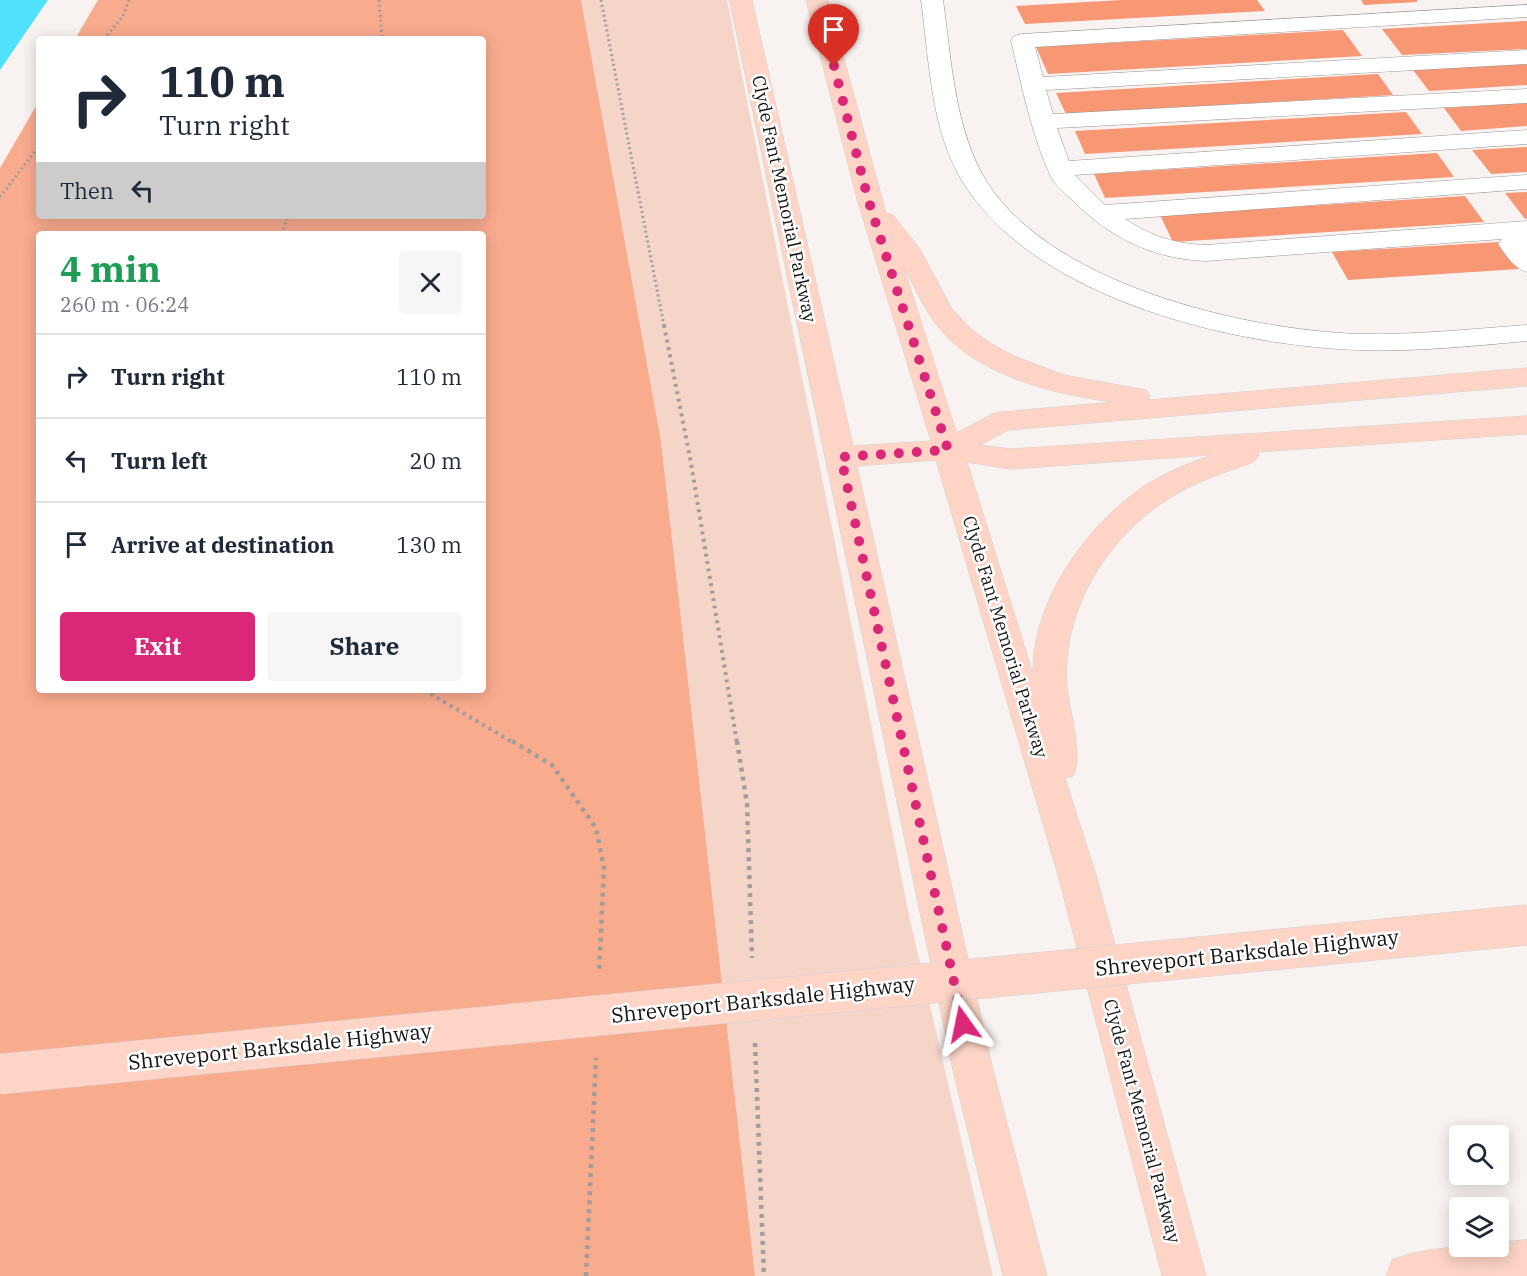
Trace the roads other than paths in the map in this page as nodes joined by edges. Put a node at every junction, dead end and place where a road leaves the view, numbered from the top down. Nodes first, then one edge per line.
1 (741, 0) edge
2 (817, 0) edge
3 (932, 0) edge
4 (1527, 11) edge
5 (1358, 20) junction
6 (1527, 57) edge
7 (1390, 64) junction
8 (1033, 84) junction
9 (1527, 96) edge
10 (1418, 101) junction
11 (1044, 122) junction
12 (1527, 137) edge
13 (1447, 141) junction
14 (1061, 169) junction
15 (1527, 182) edge
16 (868, 199) junction
17 (1099, 213) junction
18 (1508, 220) edge
19 (1527, 264) edge
20 (1527, 333) edge
21 (1527, 377) edge
22 (1206, 403) junction
23 (1527, 425) edge
24 (1277, 443) junction
25 (948, 450) junction
26 (841, 457) junction
27 (1077, 875) junction
28 (1527, 925) edge
29 (0, 1074) edge
30 (1527, 1262) edge
31 (1025, 1276) edge
32 (1184, 1276) edge
33 (1408, 1276) edge

1 - 26 main road, Clyde Fant Memorial Parkway
2 - 16 main road, Clyde Fant Memorial Parkway
3 - 20 street
4 - 5 street
5 - 7 street
5 - 8 street
6 - 7 street
7 - 8 street
7 - 10 street
8 - 11 street
9 - 10 street
10 - 11 street
10 - 13 street
11 - 14 street
12 - 13 street
13 - 14 street
13 - 18 street
14 - 17 street
15 - 18 street
16 - 22 main road
16 - 25 main road, Clyde Fant Memorial Parkway
17 - 18 street
17 - 18 street
18 - 19 street
21 - 22 main road
22 - 25 main road
23 - 24 main road
24 - 25 main road
24 - 27 main road
25 - 26 main road
25 - 27 main road, Clyde Fant Memorial Parkway
26 - 31 main road, Clyde Fant Memorial Parkway
27 - 32 main road, Clyde Fant Memorial Parkway
28 - 29 main road, Shreveport Barksdale Highway, bridge
30 - 33 main road

